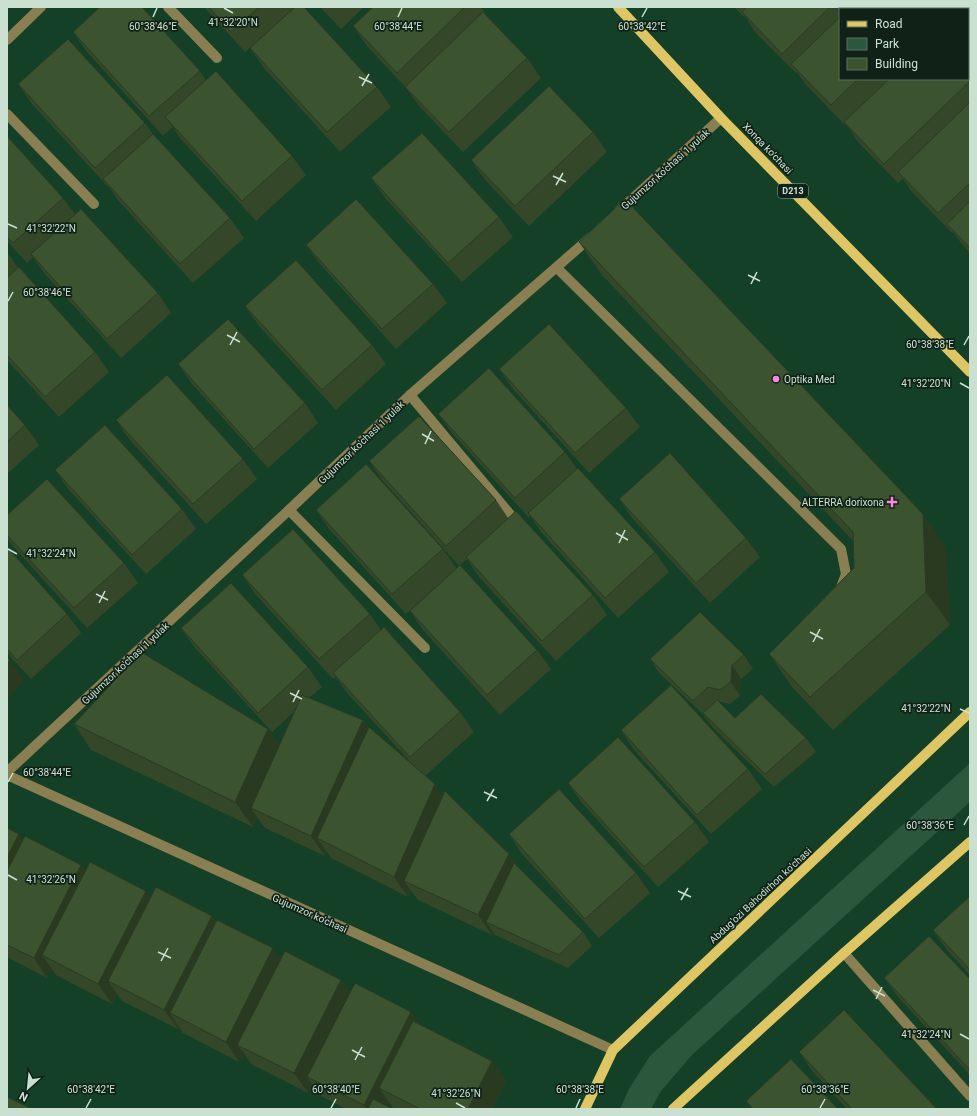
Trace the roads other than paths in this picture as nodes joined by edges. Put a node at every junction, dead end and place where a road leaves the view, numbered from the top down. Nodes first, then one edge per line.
1 (41, 7) edge
2 (168, 7) edge
3 (618, 7) edge
4 (7, 40) edge
5 (217, 58) dead end
6 (7, 114) edge
7 (721, 118) junction
8 (94, 204) dead end
9 (610, 220) edge
10 (598, 230) edge
11 (557, 268) junction
12 (970, 372) edge
13 (410, 395) junction
14 (289, 510) junction
15 (526, 532) edge
16 (832, 602) edge
17 (425, 648) edge
18 (970, 712) edge
19 (7, 772) edge
20 (7, 775) edge
21 (970, 842) edge
22 (844, 952) junction
23 (613, 1050) junction
24 (970, 1096) edge
25 (584, 1109) edge
26 (673, 1109) edge

1 - 4 street
2 - 5 street
3 - 7 main road, Xonqa ko'chasi / D213
6 - 8 street
7 - 9 street, Gujumzor ko'chasi 1 yulak
7 - 12 main road, Xonqa ko'chasi / D213
10 - 11 street, Gujumzor ko'chasi 1 yulak
11 - 13 street, Gujumzor ko'chasi 1 yulak
11 - 16 street
13 - 14 street, Gujumzor ko'chasi 1 yulak
13 - 15 street
14 - 17 street
14 - 19 street, Gujumzor ko'chasi 1 yulak
18 - 23 main road, Abdug’ozi Bahodirhon ko’chasi
20 - 23 street, Gujumzor ko'chasi
21 - 22 main road
22 - 24 street
22 - 26 main road
23 - 25 main road, Abdug’ozi Bahodirhon ko’chasi

